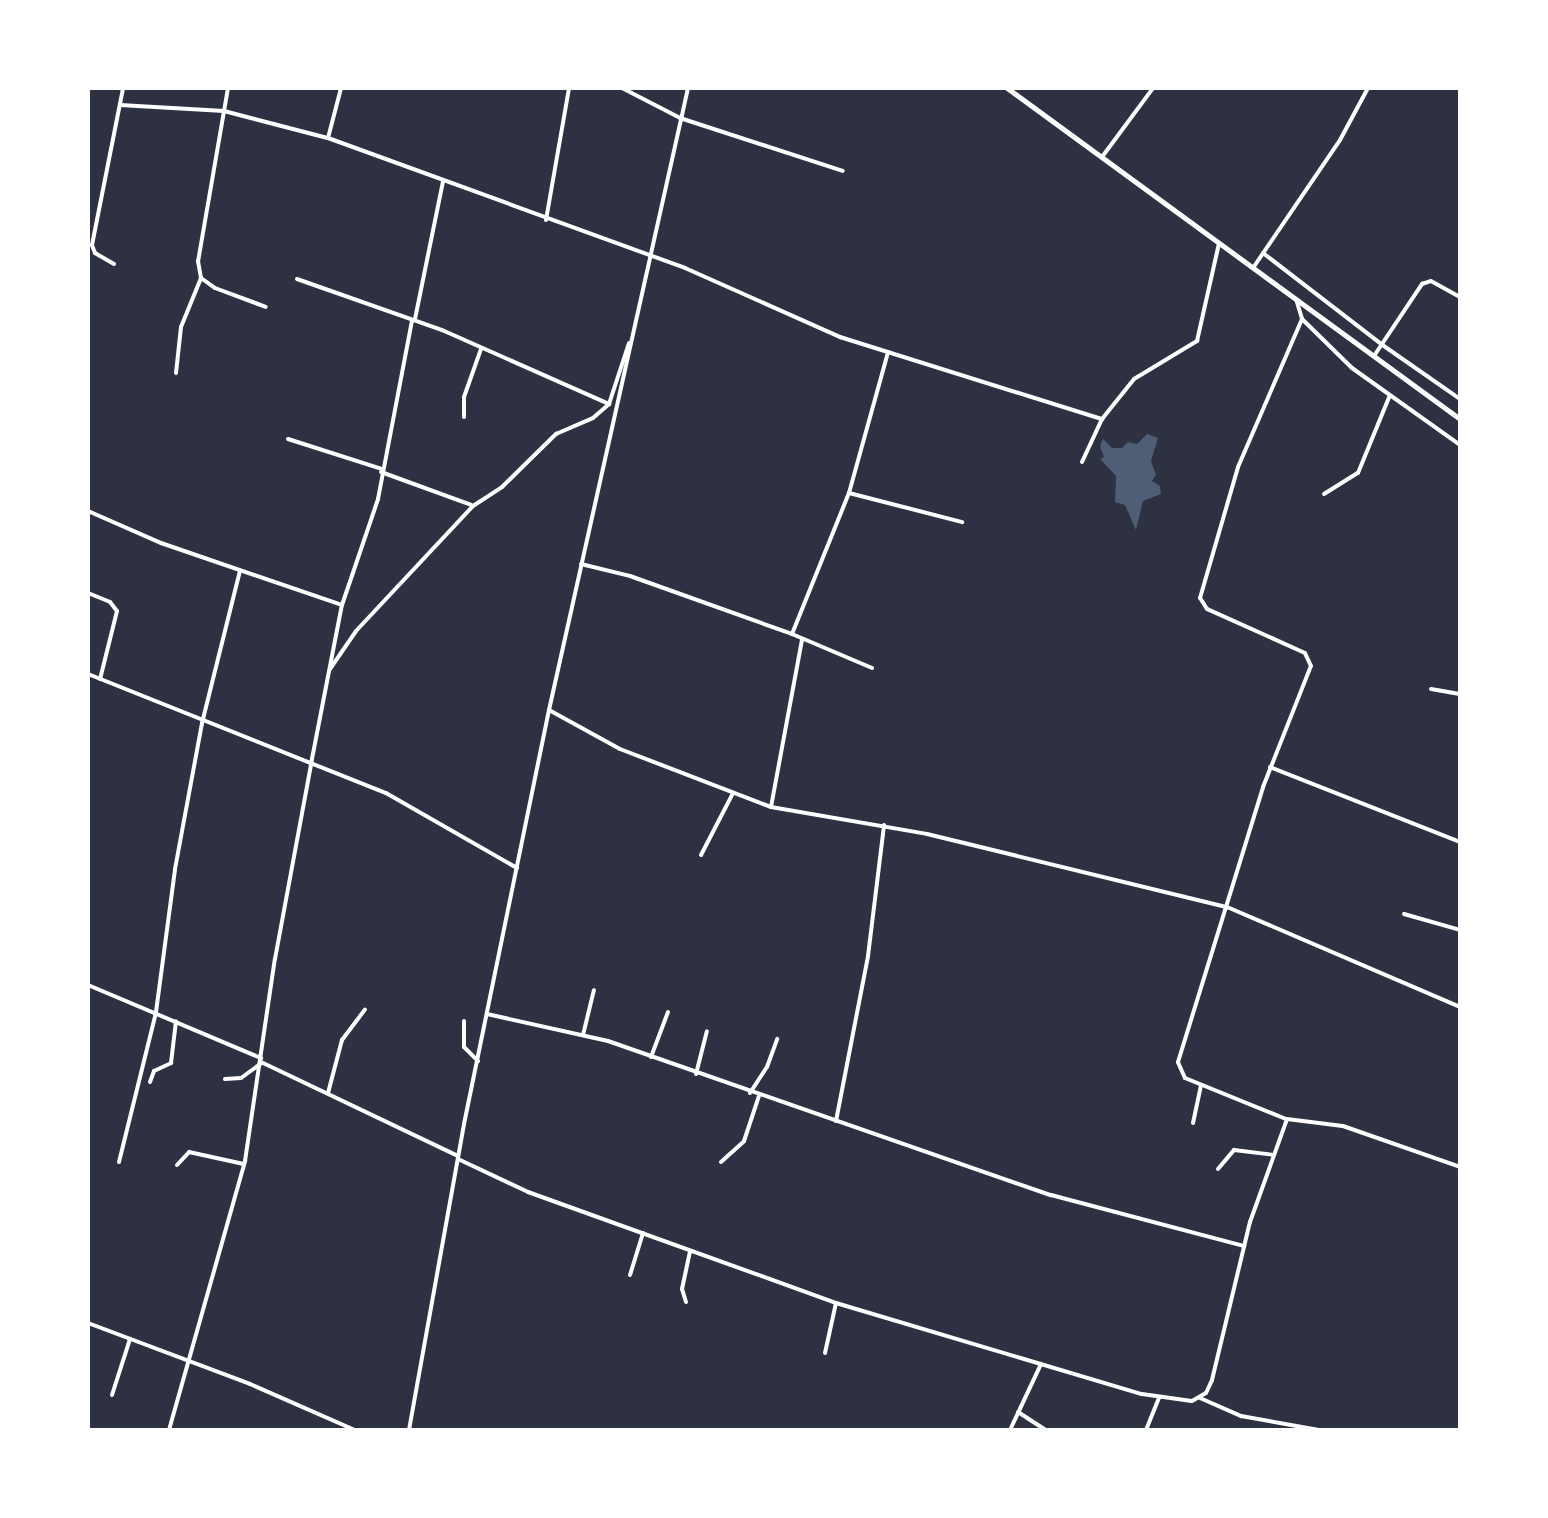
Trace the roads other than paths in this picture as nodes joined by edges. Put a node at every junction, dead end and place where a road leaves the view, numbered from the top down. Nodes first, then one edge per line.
1 (122, 88) edge
2 (228, 88) edge
3 (341, 88) edge
4 (569, 88) edge
5 (622, 88) edge
6 (688, 88) edge
7 (1007, 88) edge
8 (1153, 88) edge
9 (1368, 88) edge
10 (120, 105) junction
11 (224, 111) junction
12 (680, 118) junction
13 (328, 138) junction
14 (1102, 157) junction
15 (842, 171) dead end
16 (442, 181) junction
17 (546, 220) junction
18 (90, 242) edge
19 (1219, 243) junction
20 (1263, 252) junction
21 (648, 256) junction
22 (114, 264) dead end
23 (1253, 268) junction
24 (200, 278) junction
25 (297, 279) dead end
26 (1460, 297) edge
27 (1296, 299) junction
28 (266, 307) dead end
29 (1302, 319) junction
30 (413, 320) junction
31 (629, 343) junction
32 (1380, 344) junction
33 (482, 348) junction
34 (888, 352) junction
35 (1374, 356) junction
36 (176, 373) dead end
37 (1390, 396) junction
38 (1460, 398) edge
39 (610, 404) junction
40 (464, 417) dead end
41 (1102, 419) junction
42 (1460, 419) edge
43 (288, 438) dead end
44 (1460, 445) edge
45 (1082, 462) dead end
46 (382, 471) junction
47 (849, 493) junction
48 (1324, 494) dead end
49 (472, 506) junction
50 (88, 511) edge
51 (962, 522) dead end
52 (580, 564) junction
53 (240, 571) junction
54 (88, 593) edge
55 (342, 605) junction
56 (792, 634) junction
57 (802, 638) junction
58 (872, 668) dead end
59 (330, 669) junction
60 (88, 674) edge
61 (100, 679) junction
62 (1431, 689) dead end
63 (1460, 694) edge
64 (549, 710) junction
65 (202, 723) junction
66 (311, 764) junction
67 (1270, 766) junction
68 (732, 793) junction
69 (771, 807) junction
70 (884, 825) junction
71 (1460, 842) edge
72 (701, 855) dead end
73 (517, 868) junction
74 (1227, 907) junction
75 (1404, 914) dead end
76 (1460, 930) edge
77 (88, 984) edge
78 (594, 990) dead end
79 (1460, 1007) edge
80 (366, 1010) dead end
81 (156, 1012) junction
82 (668, 1012) dead end
83 (487, 1014) junction
84 (176, 1021) junction
85 (464, 1022) dead end
86 (707, 1031) dead end
87 (583, 1035) junction
88 (777, 1039) dead end
89 (650, 1057) junction
90 (261, 1061) junction
91 (478, 1061) junction
92 (696, 1074) junction
93 (225, 1079) dead end
94 (150, 1082) dead end
95 (1201, 1085) junction
96 (328, 1094) junction
97 (750, 1094) junction
98 (759, 1096) junction
99 (1287, 1120) junction
100 (836, 1122) junction
101 (1194, 1122) dead end
102 (1272, 1155) junction
103 (458, 1157) junction
104 (120, 1162) dead end
105 (722, 1162) dead end
106 (244, 1164) junction
107 (177, 1166) dead end
108 (1460, 1167) edge
109 (1218, 1168) dead end
110 (643, 1233) junction
111 (1244, 1246) junction
112 (690, 1250) junction
113 (630, 1275) dead end
114 (686, 1302) dead end
115 (836, 1303) junction
116 (88, 1324) edge
117 (130, 1339) junction
118 (825, 1353) dead end
119 (186, 1360) junction
120 (1041, 1364) junction
121 (112, 1395) dead end
122 (1158, 1398) junction
123 (1200, 1398) junction
124 (1018, 1412) junction
125 (169, 1430) edge
126 (355, 1430) edge
127 (409, 1430) edge
128 (1010, 1430) edge
129 (1046, 1430) edge
130 (1146, 1430) edge
131 (1319, 1430) edge

1 - 10 street
2 - 11 street
3 - 13 street
4 - 17 street
5 - 12 street
6 - 12 street
7 - 14 highway
8 - 14 street
9 - 20 street
10 - 11 street
10 - 18 street
11 - 13 street
11 - 24 street
12 - 15 street
12 - 21 street
13 - 16 street
14 - 19 highway
16 - 17 street
16 - 30 street
17 - 21 street
18 - 22 street
19 - 23 highway
19 - 41 street
20 - 23 street
20 - 32 street
21 - 31 street
21 - 34 street
23 - 27 highway
24 - 28 street
24 - 36 street
25 - 30 street
26 - 32 street
27 - 29 street
27 - 35 highway
29 - 37 street
29 - 67 street
30 - 33 street
30 - 46 street
31 - 39 street
31 - 52 street
32 - 35 street
32 - 38 street
33 - 39 street
33 - 40 street
34 - 41 street
34 - 47 street
35 - 42 highway
37 - 44 street
37 - 48 street
39 - 49 street
41 - 45 street
43 - 46 street
46 - 49 street
46 - 55 street
47 - 51 street
47 - 56 street
49 - 59 street
50 - 53 street
52 - 56 street
52 - 64 street
53 - 55 street
53 - 65 street
54 - 61 street
55 - 59 street
56 - 57 street
57 - 58 street
57 - 69 street
59 - 66 street
60 - 61 street
61 - 65 street
62 - 63 street
64 - 68 street
64 - 73 street
65 - 66 street
65 - 81 street
66 - 73 street
66 - 90 street
67 - 71 street
67 - 74 street
68 - 69 street
68 - 72 street
69 - 70 street
70 - 74 street
70 - 100 street
73 - 83 street
74 - 79 street
74 - 95 street
75 - 76 street
77 - 81 street
78 - 87 street
80 - 96 street
81 - 84 street
81 - 104 street
82 - 89 street
83 - 87 street
83 - 91 street
84 - 90 street
84 - 94 street
85 - 91 street
86 - 92 street
87 - 89 street
88 - 97 street
89 - 92 street
90 - 93 street
90 - 96 street
90 - 106 street
91 - 103 street
92 - 97 street
95 - 99 street
95 - 101 street
96 - 103 street
97 - 98 street
98 - 100 street
98 - 105 street
99 - 102 street
99 - 108 street
100 - 111 street
102 - 109 street
102 - 111 street
103 - 110 street
103 - 127 street
106 - 107 street
106 - 119 street
110 - 112 street
110 - 113 street
111 - 123 street
112 - 114 street
112 - 115 street
115 - 118 street
115 - 120 street
116 - 117 street
117 - 119 street
117 - 121 street
119 - 125 street
119 - 126 street
120 - 122 street
120 - 124 street
122 - 123 street
122 - 130 street
123 - 131 street
124 - 128 street
124 - 129 street

